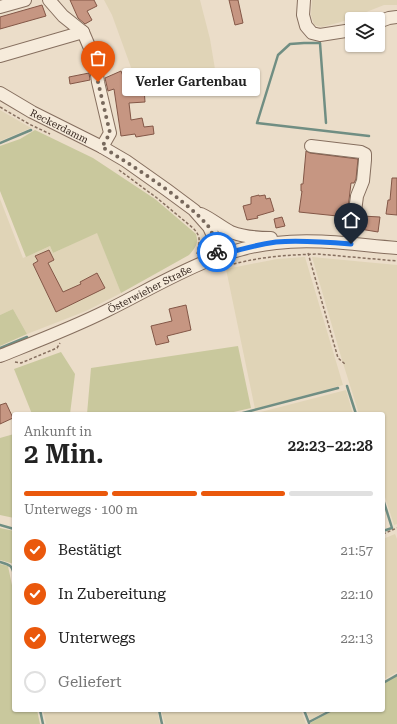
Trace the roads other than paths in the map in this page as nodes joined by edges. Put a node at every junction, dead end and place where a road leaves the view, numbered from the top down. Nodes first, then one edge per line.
1 (25, 0) edge
2 (48, 0) edge
3 (304, 0) edge
4 (0, 7) edge
5 (397, 17) edge
6 (385, 19) edge
7 (345, 31) edge
8 (84, 32) junction
9 (0, 56) edge
10 (0, 93) edge
11 (311, 146) dead end
12 (102, 147) junction
13 (194, 210) junction
14 (219, 225) junction
15 (349, 240) junction
16 (376, 246) junction
17 (397, 248) edge
18 (232, 252) junction
19 (221, 262) junction
20 (0, 356) edge

1 - 4 street
2 - 8 street
3 - 7 street
5 - 6 street
8 - 9 street
8 - 12 street
10 - 12 street, Reckerdamm
11 - 15 street
12 - 13 street, Reckerdamm
13 - 14 street, Österwieher Straße
13 - 19 street, Reckerdamm
14 - 15 street, Österwieher Straße
14 - 18 street
15 - 16 street, Österwieher Straße
16 - 17 street, Österwieher Straße
16 - 18 street, Österwieher Straße
18 - 19 street, Österwieher Straße
19 - 20 street, Österwieher Straße

